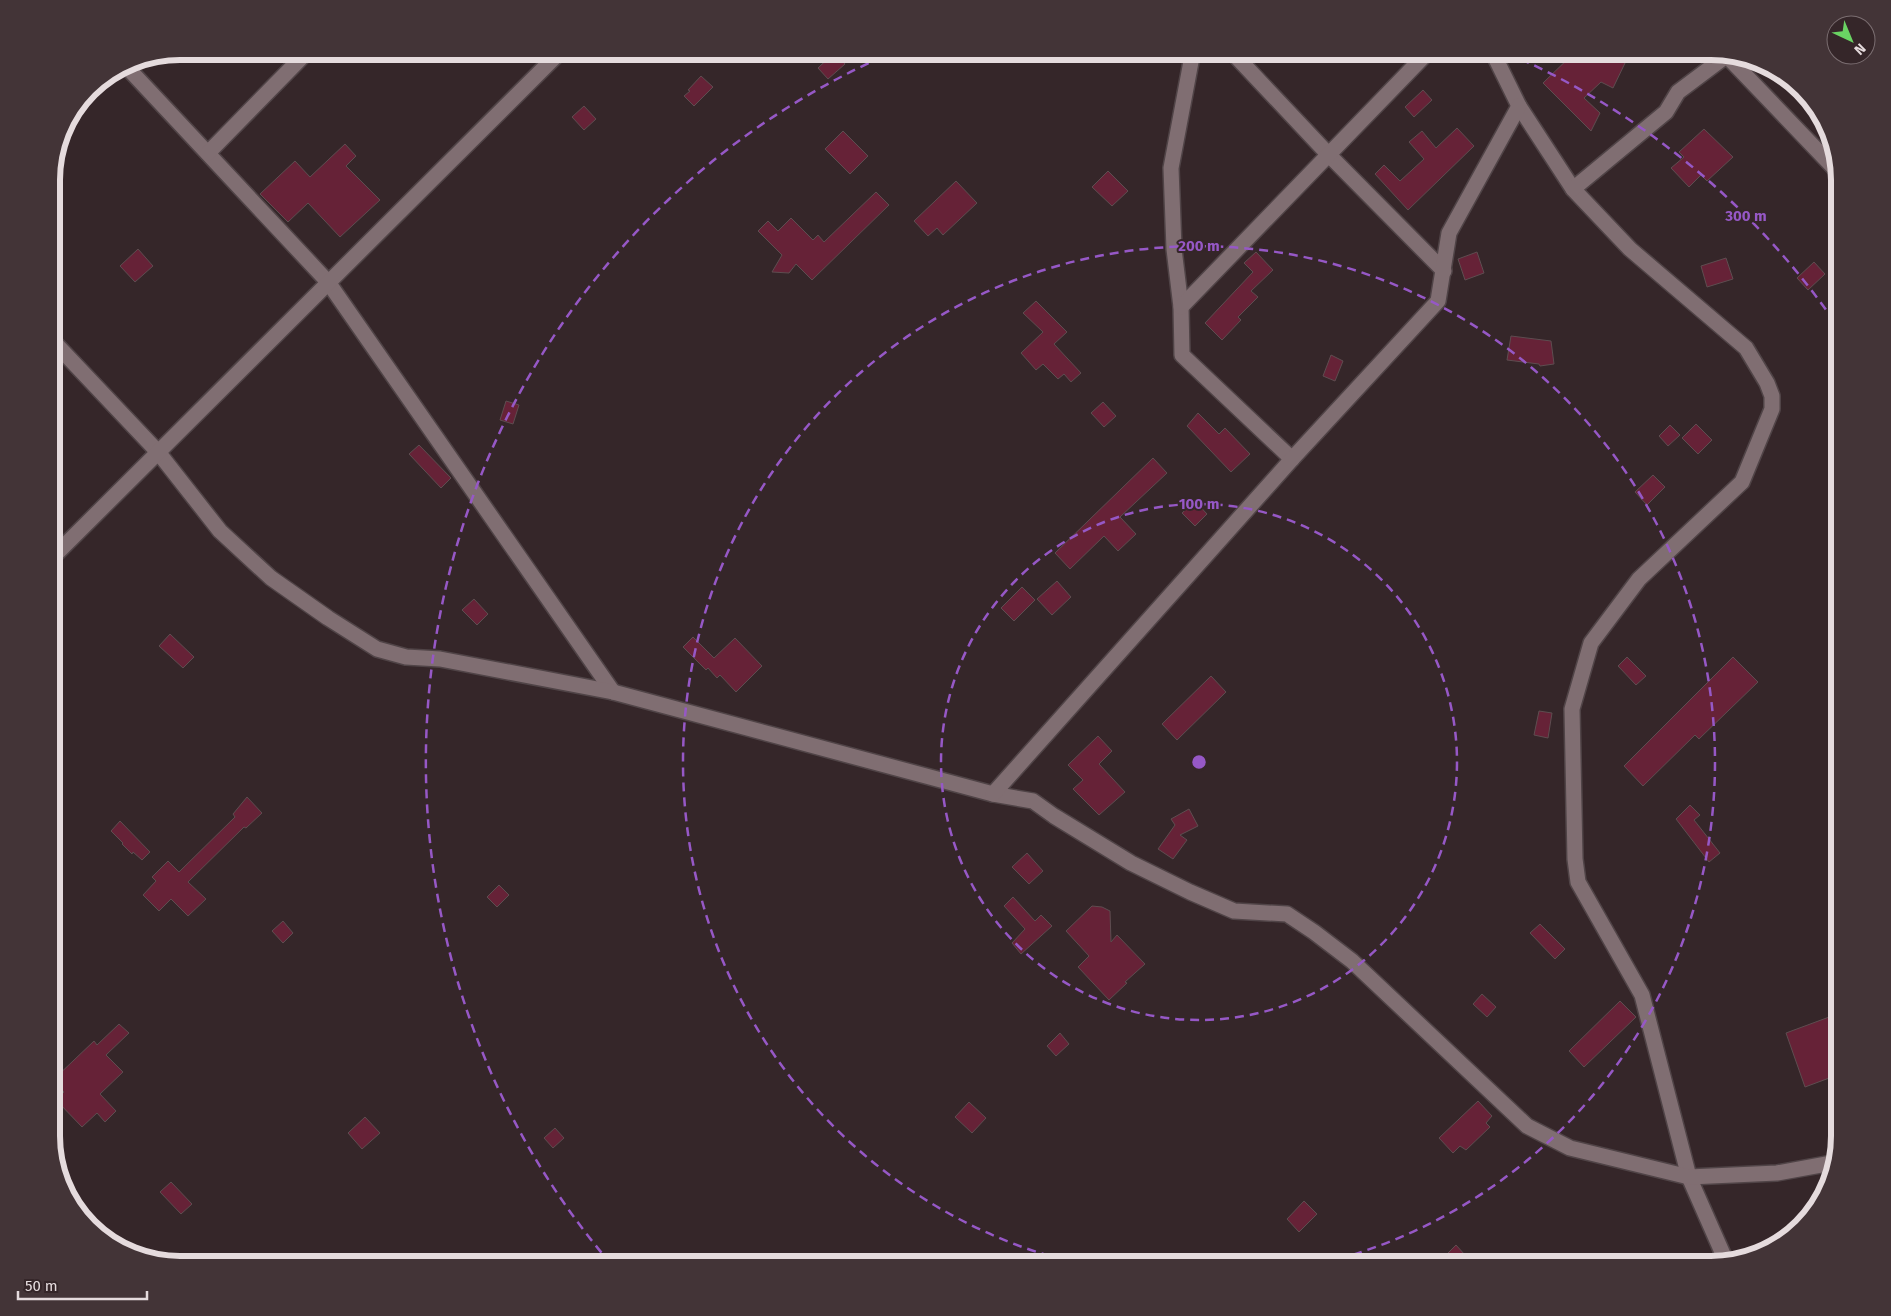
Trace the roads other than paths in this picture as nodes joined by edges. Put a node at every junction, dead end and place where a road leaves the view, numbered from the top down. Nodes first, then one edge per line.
1 (299, 60) edge
2 (552, 60) edge
3 (1191, 60) edge
4 (1239, 60) edge
5 (1420, 60) edge
6 (1496, 60) edge
7 (1720, 61) edge
8 (1732, 62) edge
9 (130, 71) edge
10 (1519, 106) junction
11 (208, 153) junction
12 (1328, 154) junction
13 (1830, 164) edge
14 (1573, 189) junction
15 (1444, 271) junction
16 (328, 282) junction
17 (1181, 307) junction
18 (60, 348) edge
19 (158, 452) junction
20 (1292, 459) junction
21 (60, 550) edge
22 (613, 692) junction
23 (993, 794) junction
24 (1828, 1164) edge
25 (1689, 1177) junction
26 (1723, 1255) edge

1 - 11 street
2 - 16 street
3 - 17 street
4 - 12 street
5 - 12 street
6 - 10 street
7 - 14 street
8 - 13 street
9 - 11 street
10 - 14 street
10 - 15 street
11 - 16 street
12 - 15 street
12 - 17 street
14 - 25 street
15 - 20 street
16 - 19 street
16 - 22 street
17 - 20 street
18 - 19 street
19 - 21 street
19 - 22 street
20 - 23 street
22 - 23 street
23 - 25 street
24 - 25 street
25 - 26 street

